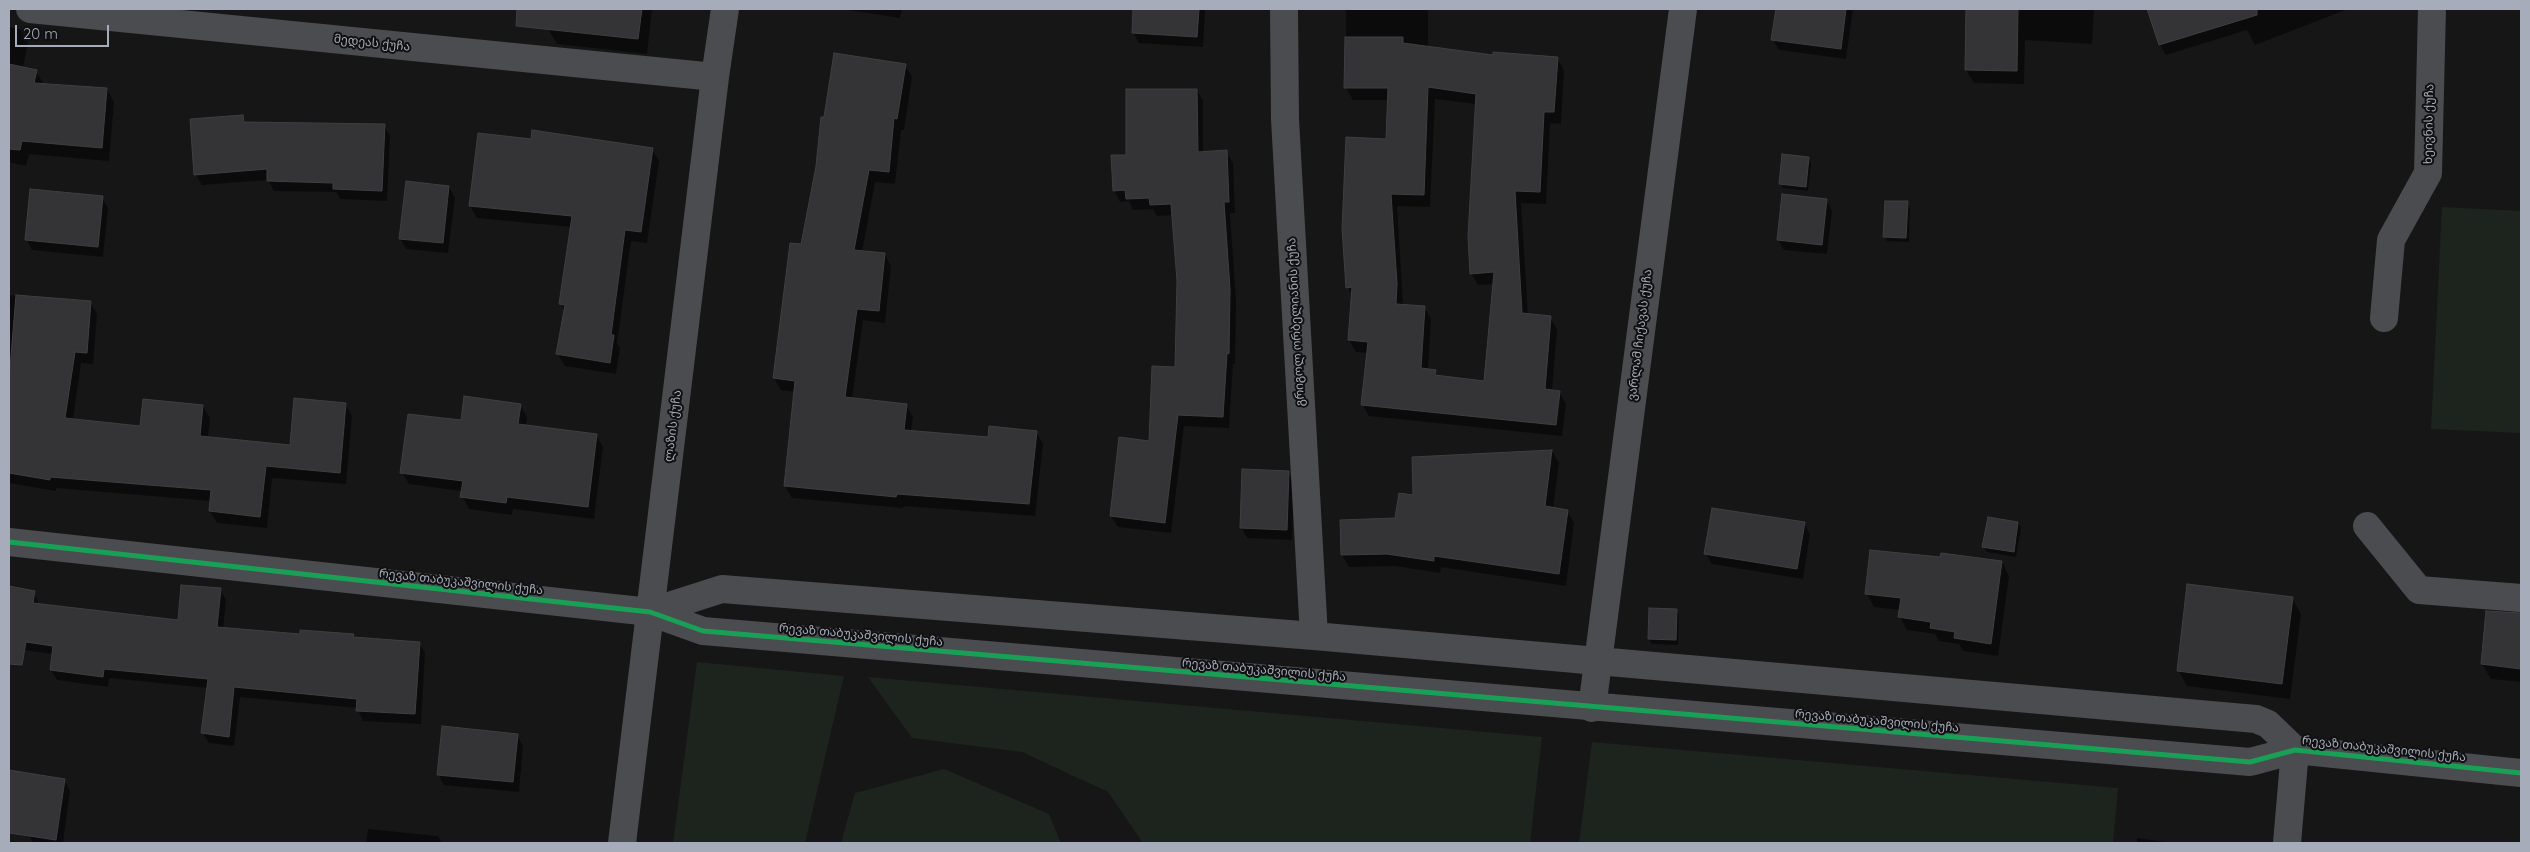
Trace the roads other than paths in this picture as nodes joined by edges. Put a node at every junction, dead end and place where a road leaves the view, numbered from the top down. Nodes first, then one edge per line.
1 (30, 9) edge
2 (725, 9) edge
3 (1284, 9) edge
4 (1683, 9) edge
5 (2432, 9) edge
6 (715, 77) junction
7 (2384, 318) dead end
8 (2367, 526) dead end
9 (9, 542) edge
10 (2521, 598) edge
11 (650, 612) junction
12 (1314, 636) junction
13 (1597, 661) junction
14 (1592, 708) junction
15 (2295, 750) junction
16 (2521, 773) edge
17 (622, 843) edge
18 (2287, 843) edge

1 - 6 street, მედეას ქუჩა
2 - 6 street, ლაზის ქუჩა
3 - 12 street, გრიგოლ ორბელიანის ქუჩა
4 - 13 street, ვარლამ ჩიქავას ქუჩა
5 - 7 street, ხეივნის ქუჩა
6 - 11 street, ლაზის ქუჩა
8 - 10 street
9 - 11 street, რევაზ თაბუკაშვილის ქუჩა
11 - 12 street, რევაზ თაბუკაშვილის ქუჩა
11 - 14 street, რევაზ თაბუკაშვილის ქუჩა
11 - 17 street, ლაზის ქუჩა
12 - 13 street, რევაზ თაბუკაშვილის ქუჩა
13 - 14 street, ვარლამ ჩიქავას ქუჩა
13 - 15 street, რევაზ თაბუკაშვილის ქუჩა
14 - 15 street, რევაზ თაბუკაშვილის ქუჩა
15 - 16 street, რევაზ თაბუკაშვილის ქუჩა
15 - 18 street

